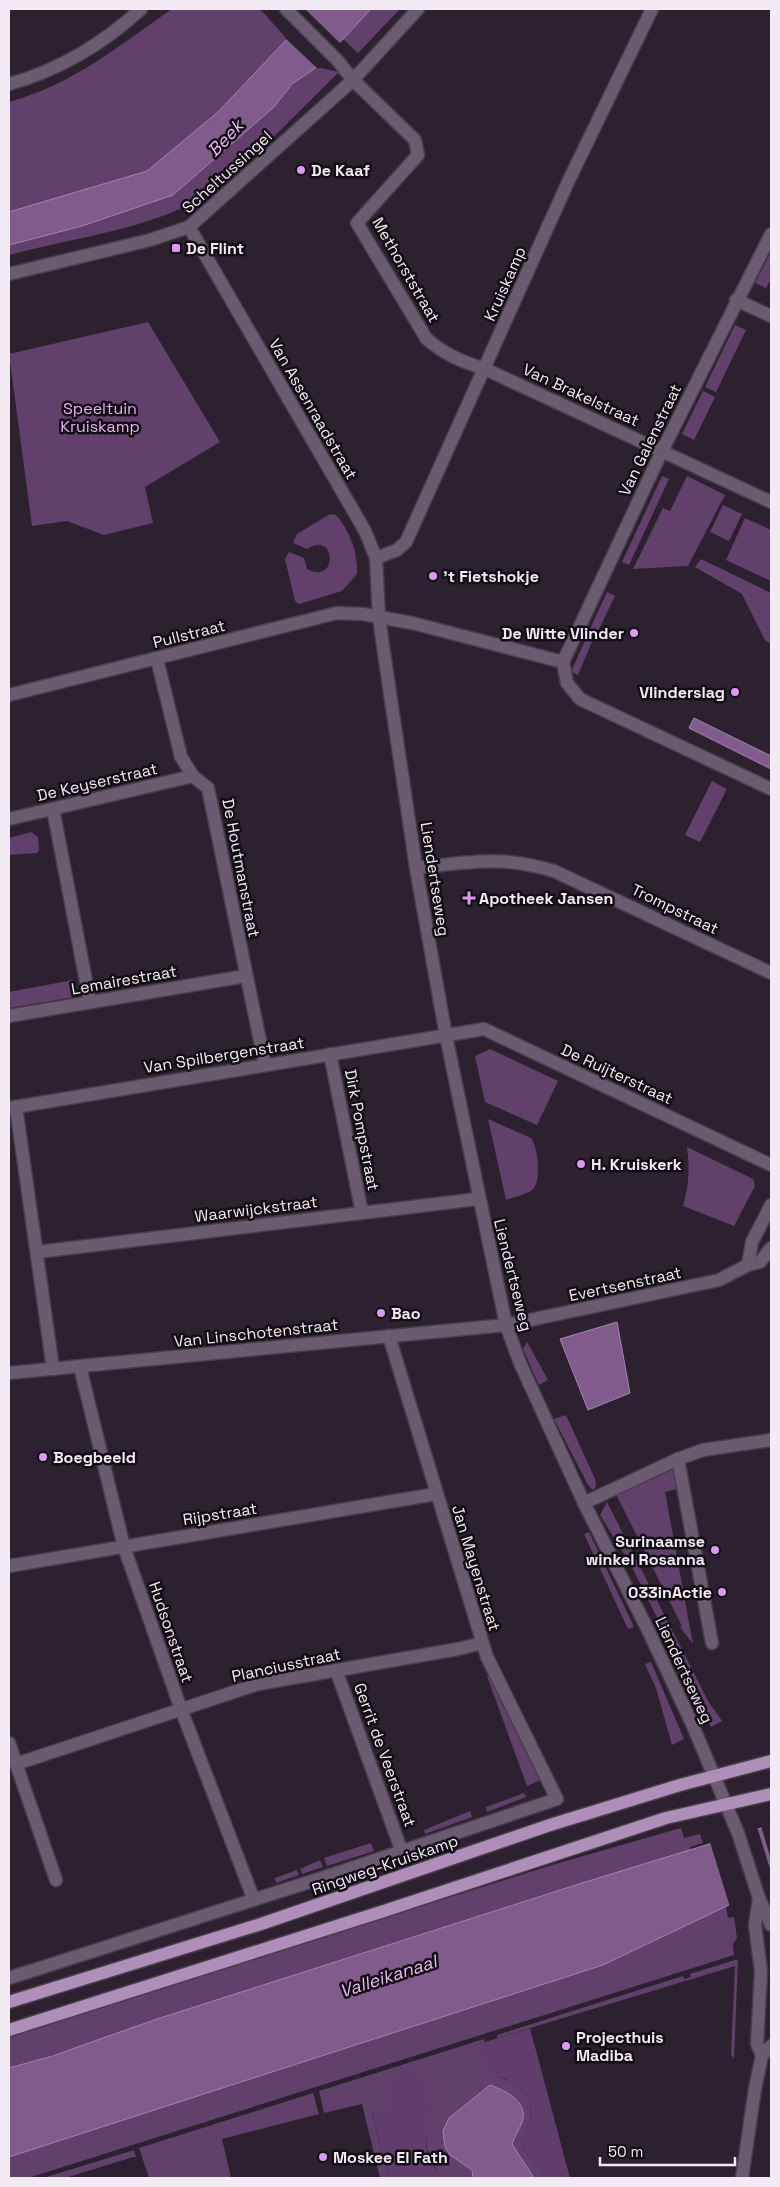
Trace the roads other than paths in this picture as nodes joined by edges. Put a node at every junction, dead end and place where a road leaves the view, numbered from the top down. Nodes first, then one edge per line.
1 (141, 9) edge
2 (418, 9) edge
3 (652, 9) edge
4 (289, 12) edge
5 (353, 80) junction
6 (9, 84) edge
7 (189, 227) junction
8 (771, 234) edge
9 (9, 274) edge
10 (736, 300) junction
11 (771, 316) edge
12 (485, 369) junction
13 (662, 451) junction
14 (771, 502) edge
15 (376, 558) junction
16 (379, 617) junction
17 (157, 659) junction
18 (563, 662) junction
19 (9, 695) edge
20 (193, 776) junction
21 (771, 789) edge
22 (53, 810) junction
23 (9, 819) edge
24 (416, 868) junction
25 (771, 973) edge
26 (246, 976) junction
27 (90, 1002) junction
28 (9, 1016) edge
29 (446, 1036) junction
30 (330, 1054) junction
31 (264, 1065) junction
32 (12, 1107) edge
33 (771, 1165) edge
34 (478, 1199) junction
35 (771, 1205) edge
36 (362, 1213) junction
37 (771, 1248) edge
38 (37, 1252) junction
39 (748, 1265) junction
40 (506, 1325) junction
41 (389, 1336) junction
42 (80, 1367) junction
43 (53, 1369) junction
44 (9, 1373) edge
45 (771, 1440) edge
46 (678, 1459) junction
47 (436, 1494) junction
48 (584, 1503) junction
49 (124, 1547) junction
50 (9, 1566) edge
51 (482, 1643) junction
52 (712, 1643) dead end
53 (336, 1670) junction
54 (181, 1709) junction
55 (9, 1743) edge
56 (771, 1761) edge
57 (16, 1764) junction
58 (714, 1776) junction
59 (771, 1794) edge
60 (557, 1799) joint
61 (726, 1805) junction
62 (402, 1852) junction
63 (56, 1880) dead end
64 (759, 1898) junction
65 (254, 1900) junction
66 (771, 1925) edge
67 (9, 1978) edge
68 (9, 2002) edge
69 (9, 2030) edge
70 (768, 2053) edge
71 (742, 2178) edge

1 - 6 street
2 - 5 street, Scheltussingel
3 - 12 street, Kruiskamp
4 - 5 street
5 - 7 street, Scheltussingel
5 - 12 street, Methorststraat
7 - 9 street, Scheltussingel
7 - 15 street, Van Assenraadstraat
8 - 10 street, Van Galenstraat
10 - 11 street
10 - 13 street, Van Galenstraat
12 - 13 street, Van Brakelstraat
12 - 15 street, Kruiskamp
13 - 14 street, Van Brakelstraat
13 - 18 street, Van Galenstraat
15 - 16 street, Van Assenraadstraat
16 - 17 street, Pullstraat
16 - 18 street, Pullstraat
16 - 24 street, Liendertseweg
17 - 19 street, Pullstraat
17 - 20 street, De Houtmanstraat
18 - 21 street
20 - 22 street, De Keyserstraat
20 - 26 street, De Houtmanstraat
22 - 23 street, De Keyserstraat
22 - 27 street
24 - 25 street, Trompstraat
24 - 29 street, Liendertseweg
26 - 27 street, Lemairestraat
26 - 31 street, De Houtmanstraat
27 - 28 street, Lemairestraat
29 - 30 street, Van Spilbergenstraat
29 - 33 street, De Ruijterstraat
29 - 34 street, Liendertseweg
30 - 31 street, Van Spilbergenstraat
30 - 36 street, Dirk Pompstraat
31 - 32 street, Van Spilbergenstraat
32 - 38 street
34 - 36 street, Waarwijckstraat
34 - 40 street, Liendertseweg
35 - 39 street
36 - 38 street, Waarwijckstraat
37 - 39 street, Evertsenstraat
38 - 43 street
39 - 40 street, Evertsenstraat
40 - 41 street, Van Linschotenstraat
40 - 48 street, Liendertseweg
41 - 42 street, Van Linschotenstraat
41 - 47 street, Jan Mayenstraat
42 - 43 street, Van Linschotenstraat
42 - 49 street, Hudsonstraat
43 - 44 street, Van Linschotenstraat
45 - 46 street
46 - 48 street
46 - 52 street
47 - 49 street, Rijpstraat
47 - 51 street, Jan Mayenstraat
48 - 58 street, Liendertseweg
49 - 50 street, Rijpstraat
49 - 54 street, Hudsonstraat
51 - 53 street, Planciusstraat
51 - 60 street, Jan Mayenstraat
53 - 54 street, Planciusstraat
53 - 62 street, Gerrit de Veerstraat
54 - 57 street, Planciusstraat
54 - 65 street, Hudsonstraat
55 - 57 street
56 - 58 main road, Ringweg-Kruiskamp
57 - 63 street
58 - 61 street, Liendertseweg
58 - 68 main road, Ringweg-Kruiskamp
59 - 61 main road
60 - 62 street, Ringweg-Kruiskamp
61 - 64 street, Liendertseweg
61 - 69 main road
62 - 65 street, Ringweg-Kruiskamp
64 - 66 street, Liendertseweg
64 - 70 street, Liendertseweg
65 - 67 street, Ringweg-Kruiskamp
70 - 71 street, Liendertseweg

